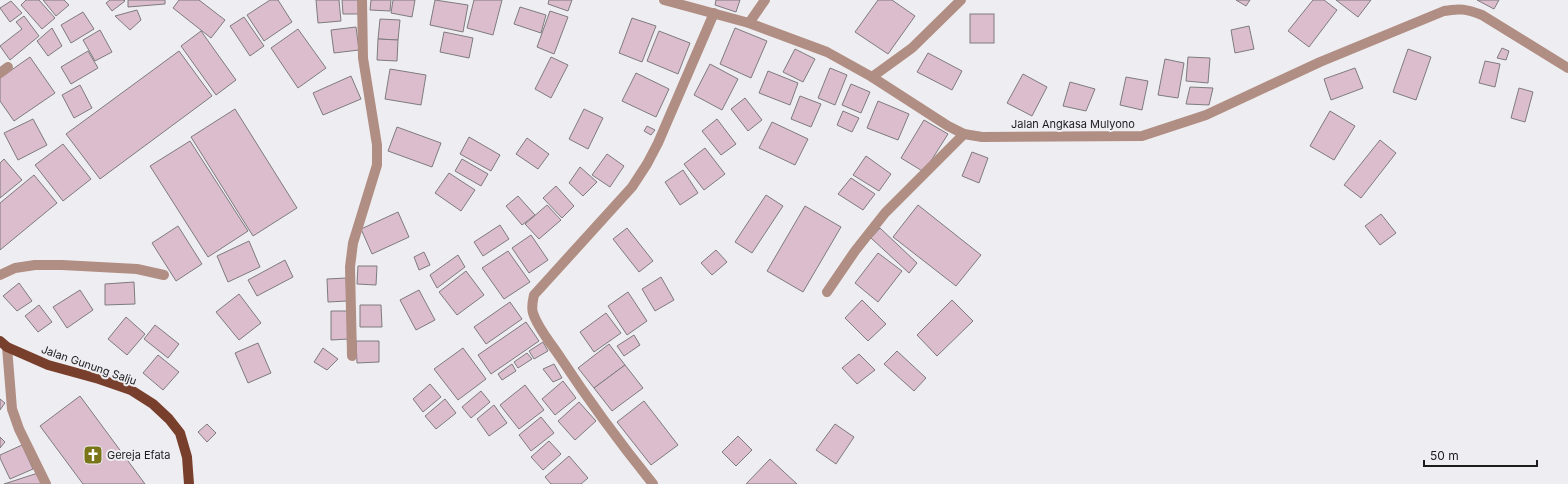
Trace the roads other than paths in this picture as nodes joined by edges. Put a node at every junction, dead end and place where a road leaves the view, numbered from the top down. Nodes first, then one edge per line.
1 (362, 0) edge
2 (664, 0) edge
3 (765, 0) edge
4 (961, 0) edge
5 (714, 13) junction
6 (749, 23) junction
7 (1568, 68) edge
8 (872, 77) junction
9 (964, 134) junction
10 (0, 275) edge
11 (164, 275) dead end
12 (827, 292) dead end
13 (4, 344) edge
14 (352, 356) dead end
15 (46, 484) edge
16 (189, 484) edge
17 (653, 484) edge

1 - 14 street
2 - 5 street, Jalan Angkasa Mulyono
3 - 6 street
4 - 8 street
5 - 6 street, Jalan Angkasa Mulyono
5 - 17 street
6 - 8 street, Jalan Angkasa Mulyono
7 - 9 street, Jalan Angkasa Mulyono
8 - 9 street, Jalan Angkasa Mulyono
9 - 12 street
10 - 11 street
13 - 15 street
13 - 16 main road, Jalan Gunung Salju

